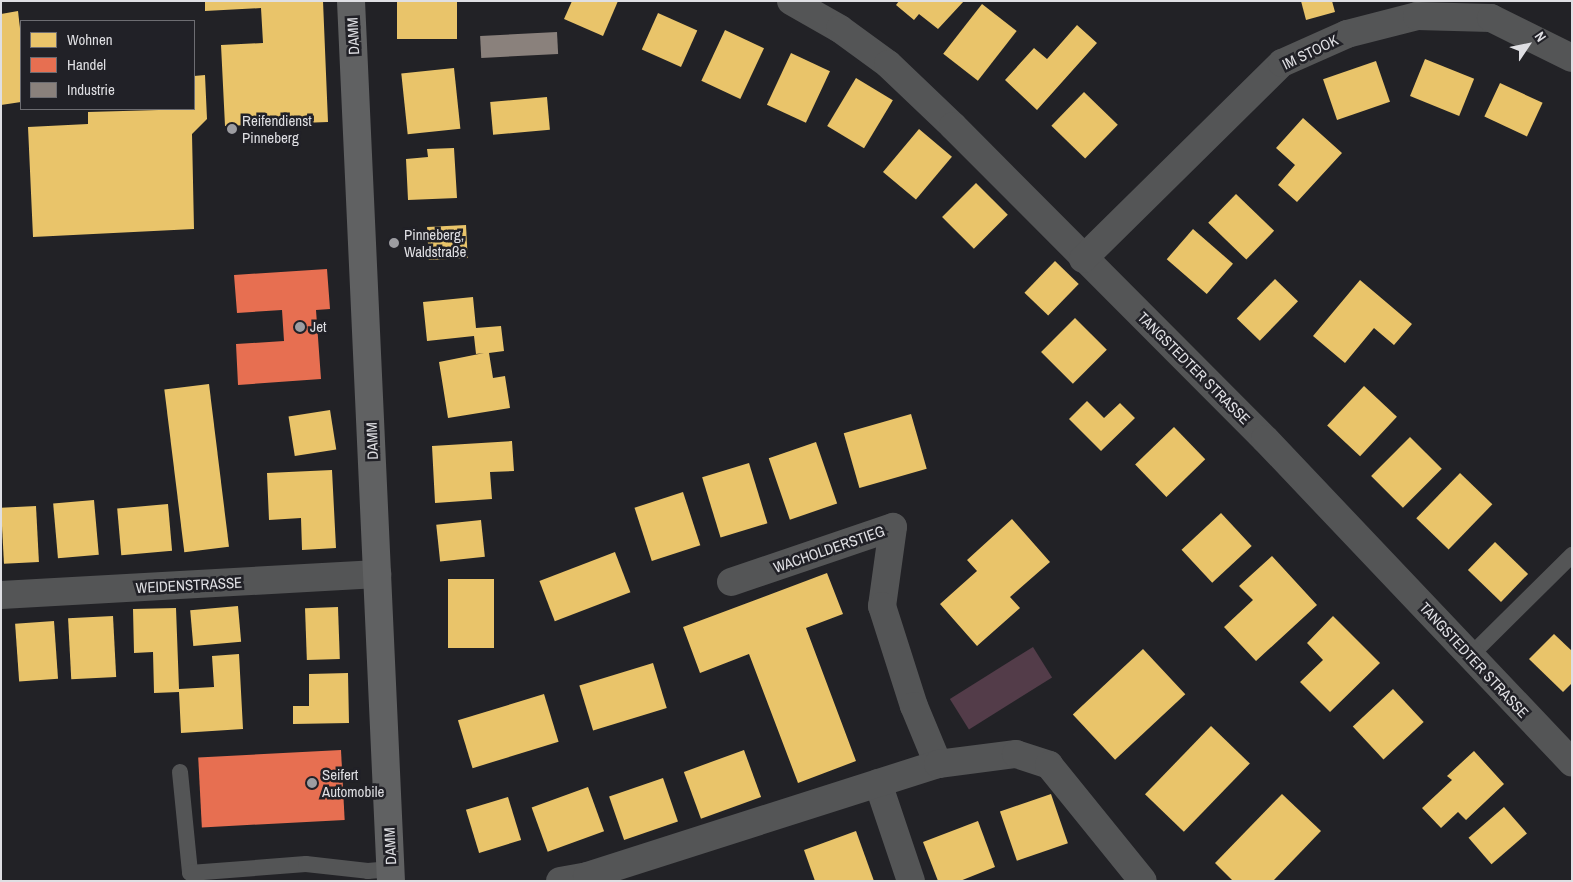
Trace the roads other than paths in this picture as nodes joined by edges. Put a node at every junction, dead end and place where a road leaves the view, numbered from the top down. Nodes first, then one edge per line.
1 (351, 1) edge
2 (791, 1) edge
3 (1572, 58) edge
4 (1083, 258) junction
5 (1572, 555) edge
6 (377, 574) junction
7 (731, 582) dead end
8 (1, 595) edge
9 (1470, 656) junction
10 (1572, 763) edge
11 (938, 764) junction
12 (180, 772) dead end
13 (878, 783) junction
14 (391, 875) edge
15 (560, 881) edge
16 (911, 881) edge
17 (1143, 881) edge

1 - 6 main road, DAMM
2 - 4 street, TANGSTEDTER STRASSE
3 - 4 street, IM STOOK
4 - 9 street, TANGSTEDTER STRASSE
5 - 9 lane
6 - 8 street, WEIDENSTRASSE
6 - 14 main road, DAMM
7 - 11 street, WACHOLDERSTIEG
9 - 10 street, TANGSTEDTER STRASSE
11 - 13 street
11 - 17 street
12 - 14 lane
13 - 15 street
13 - 16 street

